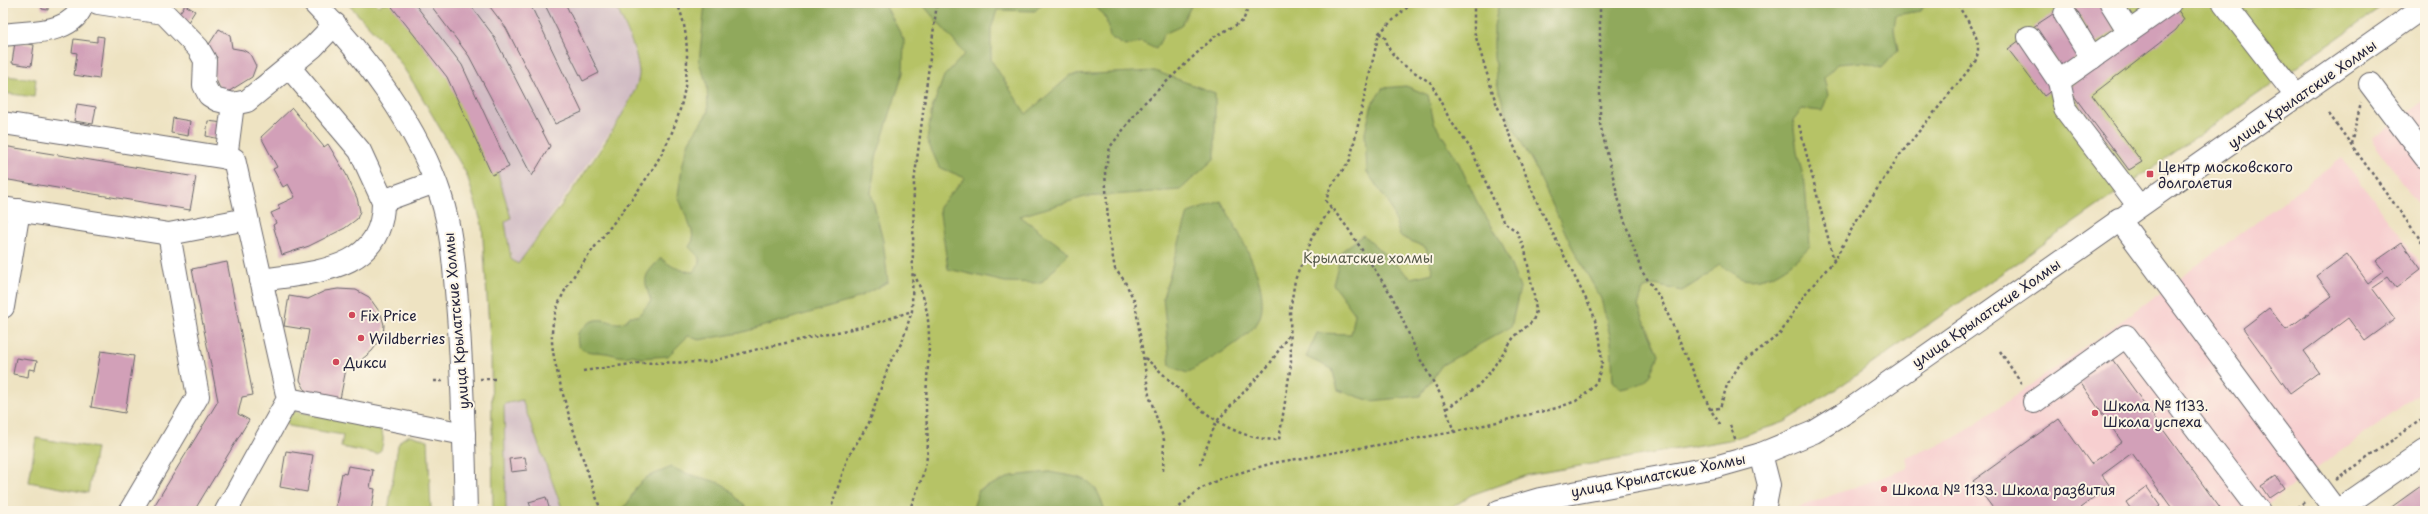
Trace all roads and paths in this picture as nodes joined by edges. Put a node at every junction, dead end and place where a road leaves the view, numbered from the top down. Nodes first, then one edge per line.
1 (83, 3) edge
2 (98, 3) edge
3 (314, 3) edge
4 (677, 3) edge
5 (937, 3) edge
6 (1250, 3) edge
7 (1412, 3) edge
8 (1474, 3) edge
9 (1600, 3) edge
10 (1957, 3) edge
11 (2111, 3) edge
12 (2224, 3) edge
13 (2164, 4) edge
14 (2425, 6) edge
15 (2065, 14) dead end
16 (335, 24) junction
17 (2129, 32) junction
18 (1379, 33) junction
19 (3, 35) edge
20 (2029, 36) dead end
21 (2092, 58) junction
22 (289, 67) junction
23 (2058, 81) junction
24 (2366, 93) joint
25 (2297, 97) junction
26 (233, 104) junction
27 (2329, 114) dead end
28 (3, 123) edge
29 (1798, 125) dead end
30 (2351, 144) junction
31 (2425, 157) edge
32 (226, 158) junction
33 (435, 182) junction
34 (383, 201) junction
35 (2138, 205) junction
36 (1331, 208) junction
37 (11, 209) edge
38 (248, 219) junction
39 (2118, 219) junction
40 (169, 234) junction
41 (2425, 246) edge
42 (1834, 261) junction
43 (914, 273) junction
44 (261, 280) junction
45 (3, 307) edge
46 (912, 311) junction
47 (1290, 332) junction
48 (2000, 352) dead end
49 (1144, 358) junction
50 (583, 371) dead end
51 (288, 399) junction
52 (2034, 402) joint
53 (1446, 409) junction
54 (1710, 409) junction
55 (2425, 417) edge
56 (1216, 422) junction
57 (1722, 427) dead end
58 (1454, 432) junction
59 (464, 434) junction
60 (2425, 450) edge
61 (1761, 454) junction
62 (1200, 465) dead end
63 (1163, 471) dead end
64 (2321, 491) junction
65 (130, 511) edge
66 (226, 511) edge
67 (466, 511) edge
68 (600, 511) edge
69 (830, 511) edge
70 (909, 511) edge
71 (1175, 511) edge
72 (1499, 511) edge
73 (1764, 511) edge
74 (2259, 511) edge
75 (2292, 511) edge
76 (2336, 511) edge

1 - 19 street
2 - 26 street
3 - 16 street, улица Крылатские Холмы
4 - 68 path
5 - 43 path
6 - 49 path
7 - 18 path
8 - 58 path
9 - 54 path
10 - 42 path
11 - 17 street
12 - 25 street
13 - 17 street
14 - 25 street, улица Крылатские Холмы
15 - 21 street
16 - 22 street
16 - 33 street, улица Крылатские Холмы
17 - 21 street
18 - 36 path
18 - 53 path
20 - 23 street
21 - 23 street
22 - 26 street
22 - 34 street
23 - 35 street
24 - 30 path
24 - 31 street
25 - 35 street, улица Крылатские Холмы
26 - 32 street
27 - 30 path
28 - 32 street
29 - 42 path
30 - 41 path
32 - 38 street
33 - 34 street
33 - 59 street, улица Крылатские Холмы
34 - 44 street
35 - 39 street, улица Крылатские Холмы
36 - 47 path
36 - 53 path
37 - 40 street
37 - 45 street
38 - 40 street
38 - 44 street
39 - 61 street, улица Крылатские Холмы
39 - 64 street
40 - 65 street
42 - 54 path
43 - 46 path
43 - 70 path
44 - 51 street
46 - 50 path
46 - 69 path
47 - 56 path
47 - 56 path
48 - 52 path
49 - 56 path
49 - 63 path
51 - 59 street
51 - 66 street
52 - 74 street
53 - 58 path
54 - 57 path
55 - 64 path
56 - 62 path
58 - 71 path
59 - 67 street, улица Крылатские Холмы
60 - 76 street
61 - 72 street, улица Крылатские Холмы
61 - 73 street
64 - 75 path
64 - 76 street

